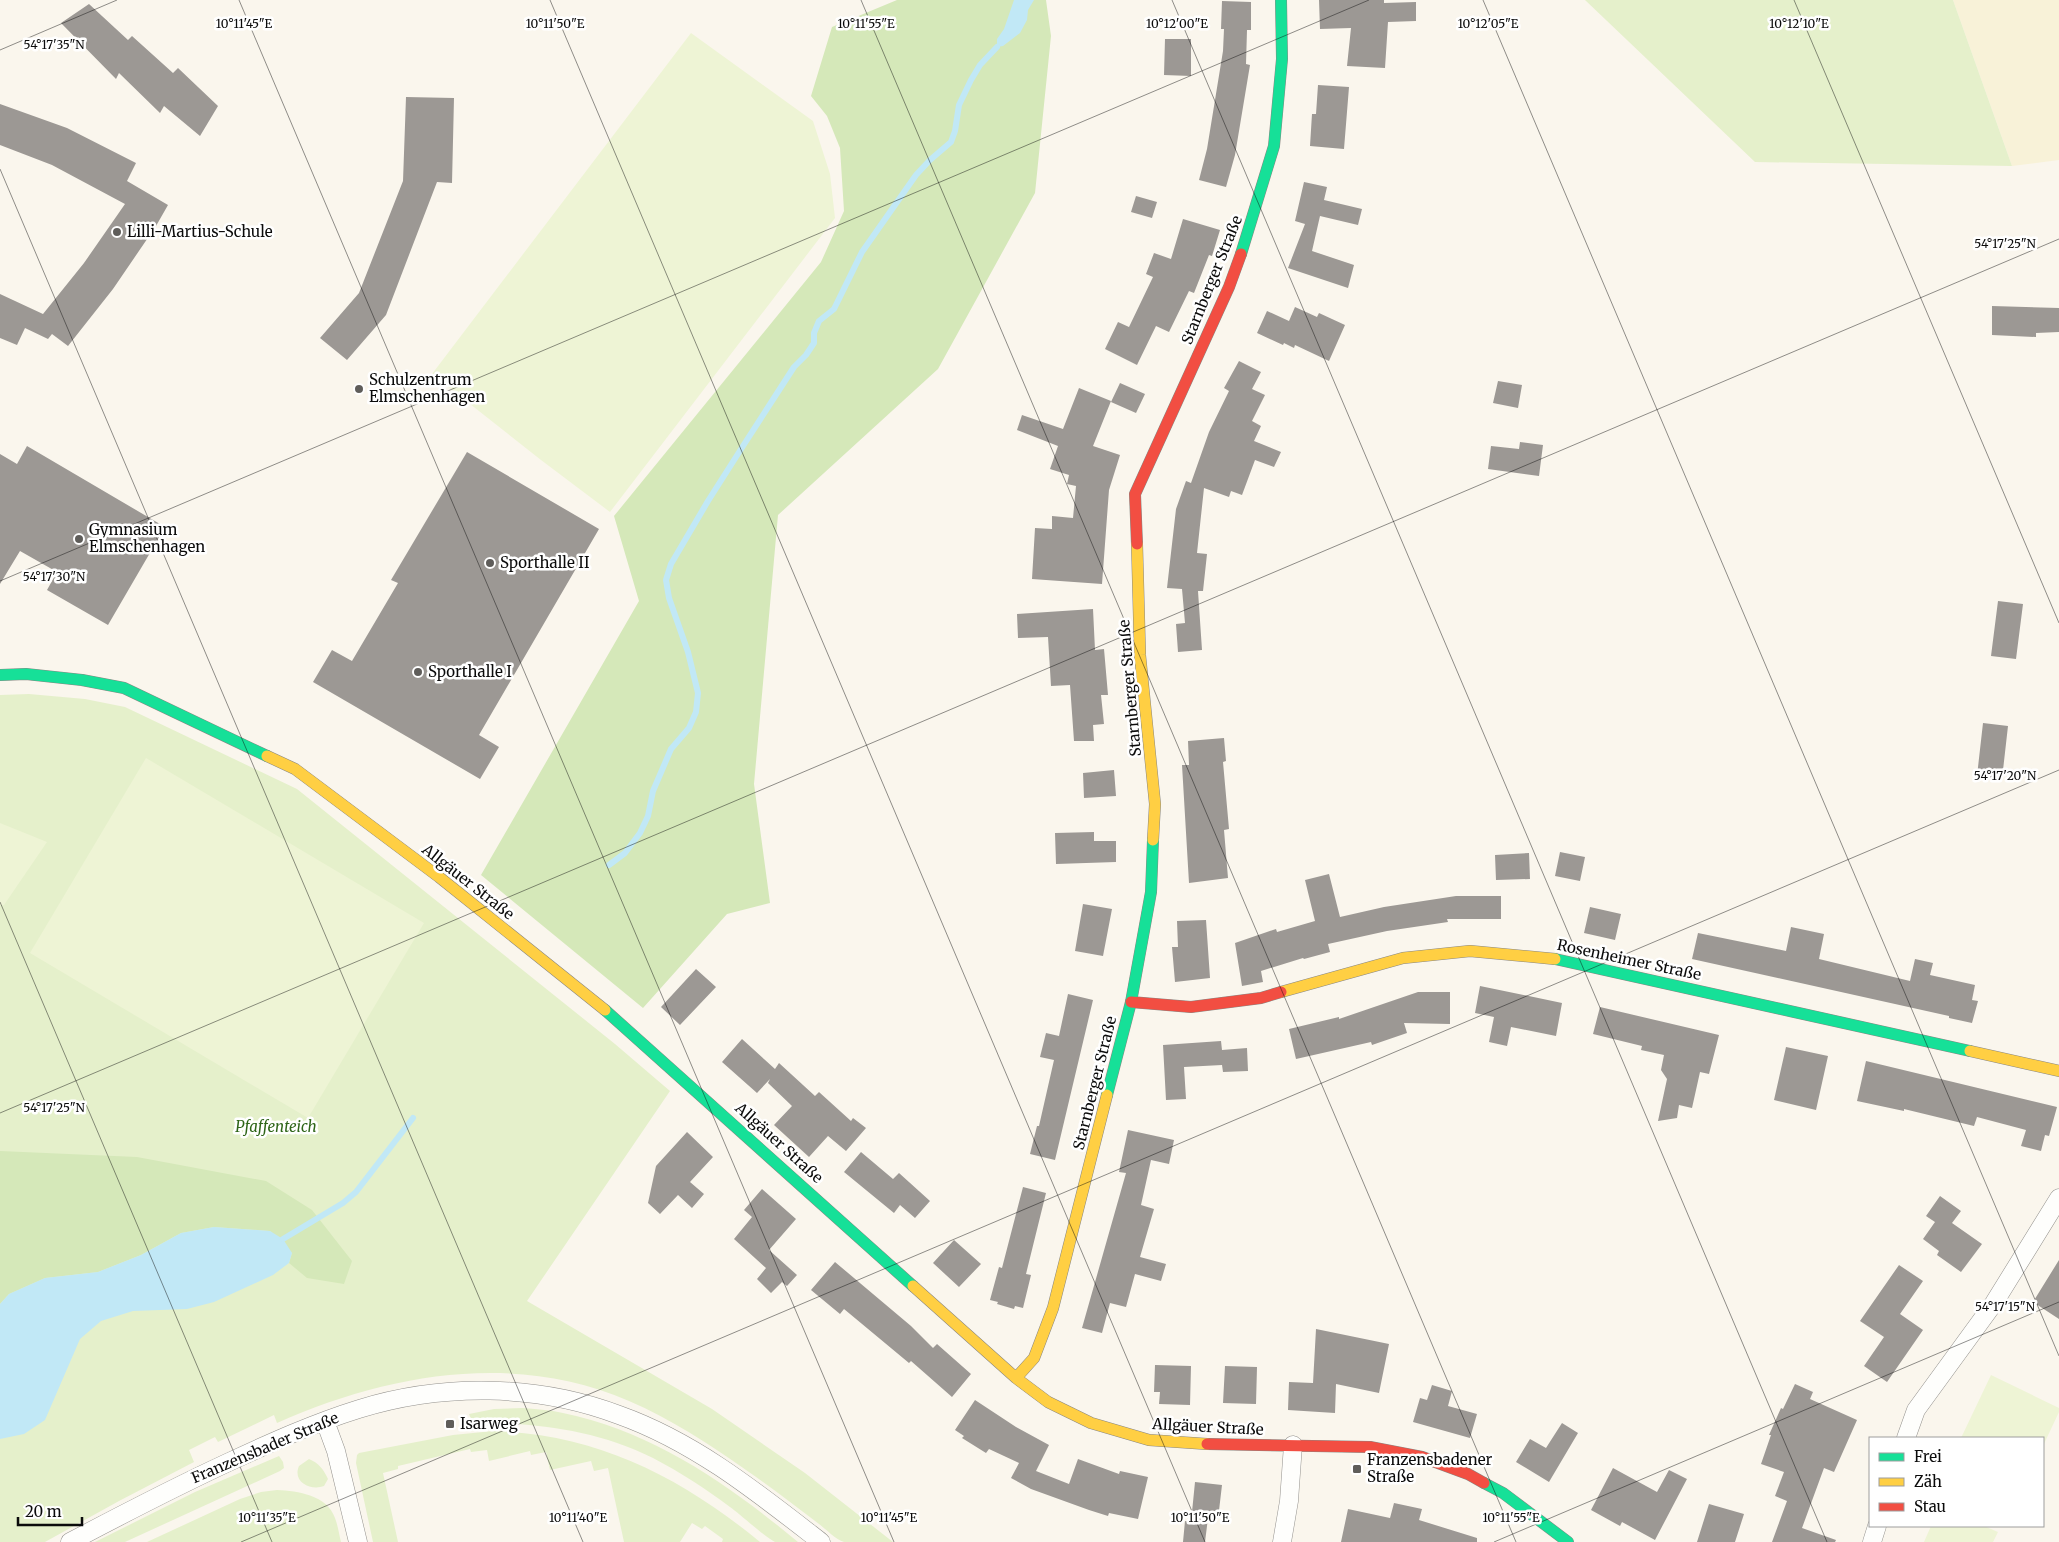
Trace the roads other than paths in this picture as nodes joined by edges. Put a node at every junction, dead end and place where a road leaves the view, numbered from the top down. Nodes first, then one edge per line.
1 (1281, 0) edge
2 (0, 675) edge
3 (1131, 1002) junction
4 (2059, 1071) edge
5 (2059, 1198) edge
6 (1016, 1378) junction
7 (325, 1421) junction
8 (1906, 1437) edge
9 (1293, 1445) junction
10 (1878, 1527) edge
11 (70, 1542) edge
12 (358, 1542) edge
13 (821, 1542) edge
14 (1282, 1542) edge
15 (1568, 1542) edge
16 (1872, 1542) edge

1 - 3 street, Starnberger Straße
2 - 6 street, Allgäuer Straße
3 - 4 street, Rosenheimer Straße
3 - 6 street, Starnberger Straße
5 - 8 street
6 - 9 street, Allgäuer Straße
7 - 11 street, Franzensbader Straße
7 - 12 street
7 - 13 street, Franzensbader Straße
9 - 14 street
9 - 15 street, Allgäuer Straße
10 - 16 street

